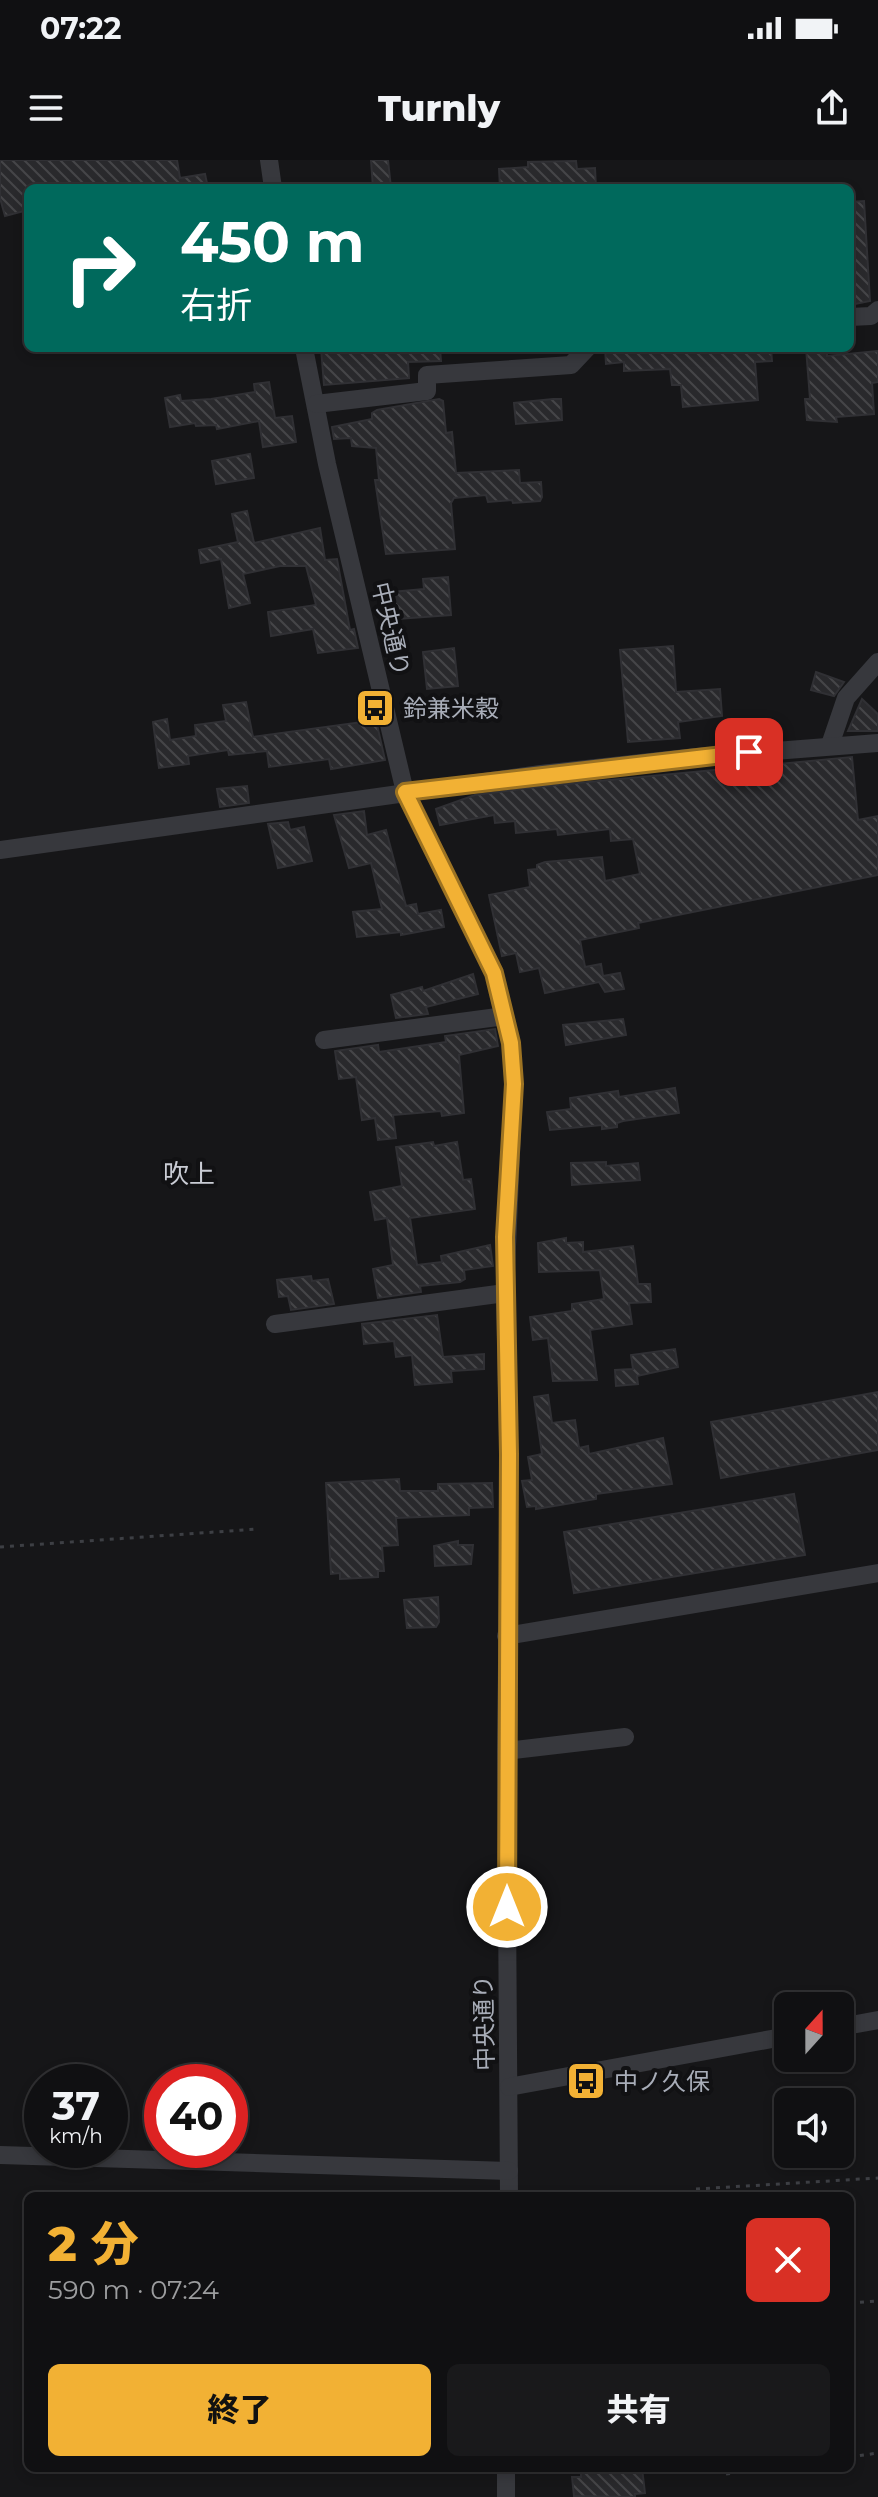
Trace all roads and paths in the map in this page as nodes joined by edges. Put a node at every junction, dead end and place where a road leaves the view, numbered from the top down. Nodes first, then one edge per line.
1 (269, 160) edge
2 (272, 184) edge
3 (878, 310) edge
4 (854, 317) edge
5 (305, 352) edge
6 (583, 352) edge
7 (316, 404) junction
8 (878, 662) edge
9 (878, 743) edge
10 (830, 745) junction
11 (405, 792) junction
12 (0, 850) edge
13 (505, 1016) junction
14 (324, 1040) dead end
15 (505, 1293) junction
16 (275, 1324) dead end
17 (258, 1529) dead end
18 (0, 1547) edge
19 (878, 1573) edge
20 (506, 1636) junction
21 (625, 1737) dead end
22 (506, 1751) junction
23 (878, 2020) edge
24 (854, 2024) edge
25 (774, 2039) edge
26 (509, 2087) junction
27 (0, 2155) edge
28 (509, 2171) junction
29 (878, 2178) edge
30 (696, 2189) dead end
31 (509, 2192) edge
32 (878, 2301) edge
33 (854, 2303) edge
34 (878, 2453) edge
35 (854, 2456) edge
36 (506, 2472) edge
37 (740, 2472) edge
38 (726, 2474) dead end
39 (506, 2497) edge

1 - 2 street
3 - 4 street
5 - 7 street, 中央通り
6 - 7 street
7 - 11 street, 中央通り
8 - 10 street
9 - 10 street
10 - 11 street
11 - 12 street
11 - 13 street, 中央通り
13 - 14 street
13 - 15 street, 中央通り
15 - 16 street
15 - 20 street, 中央通り
17 - 18 path
19 - 20 street
20 - 22 street, 中央通り
21 - 22 street
22 - 26 street, 中央通り
23 - 24 street
25 - 26 street
26 - 28 street, 中央通り
27 - 28 street
28 - 31 street, 中央通り
29 - 30 path
32 - 33 path
34 - 35 path
36 - 39 street
37 - 38 path

